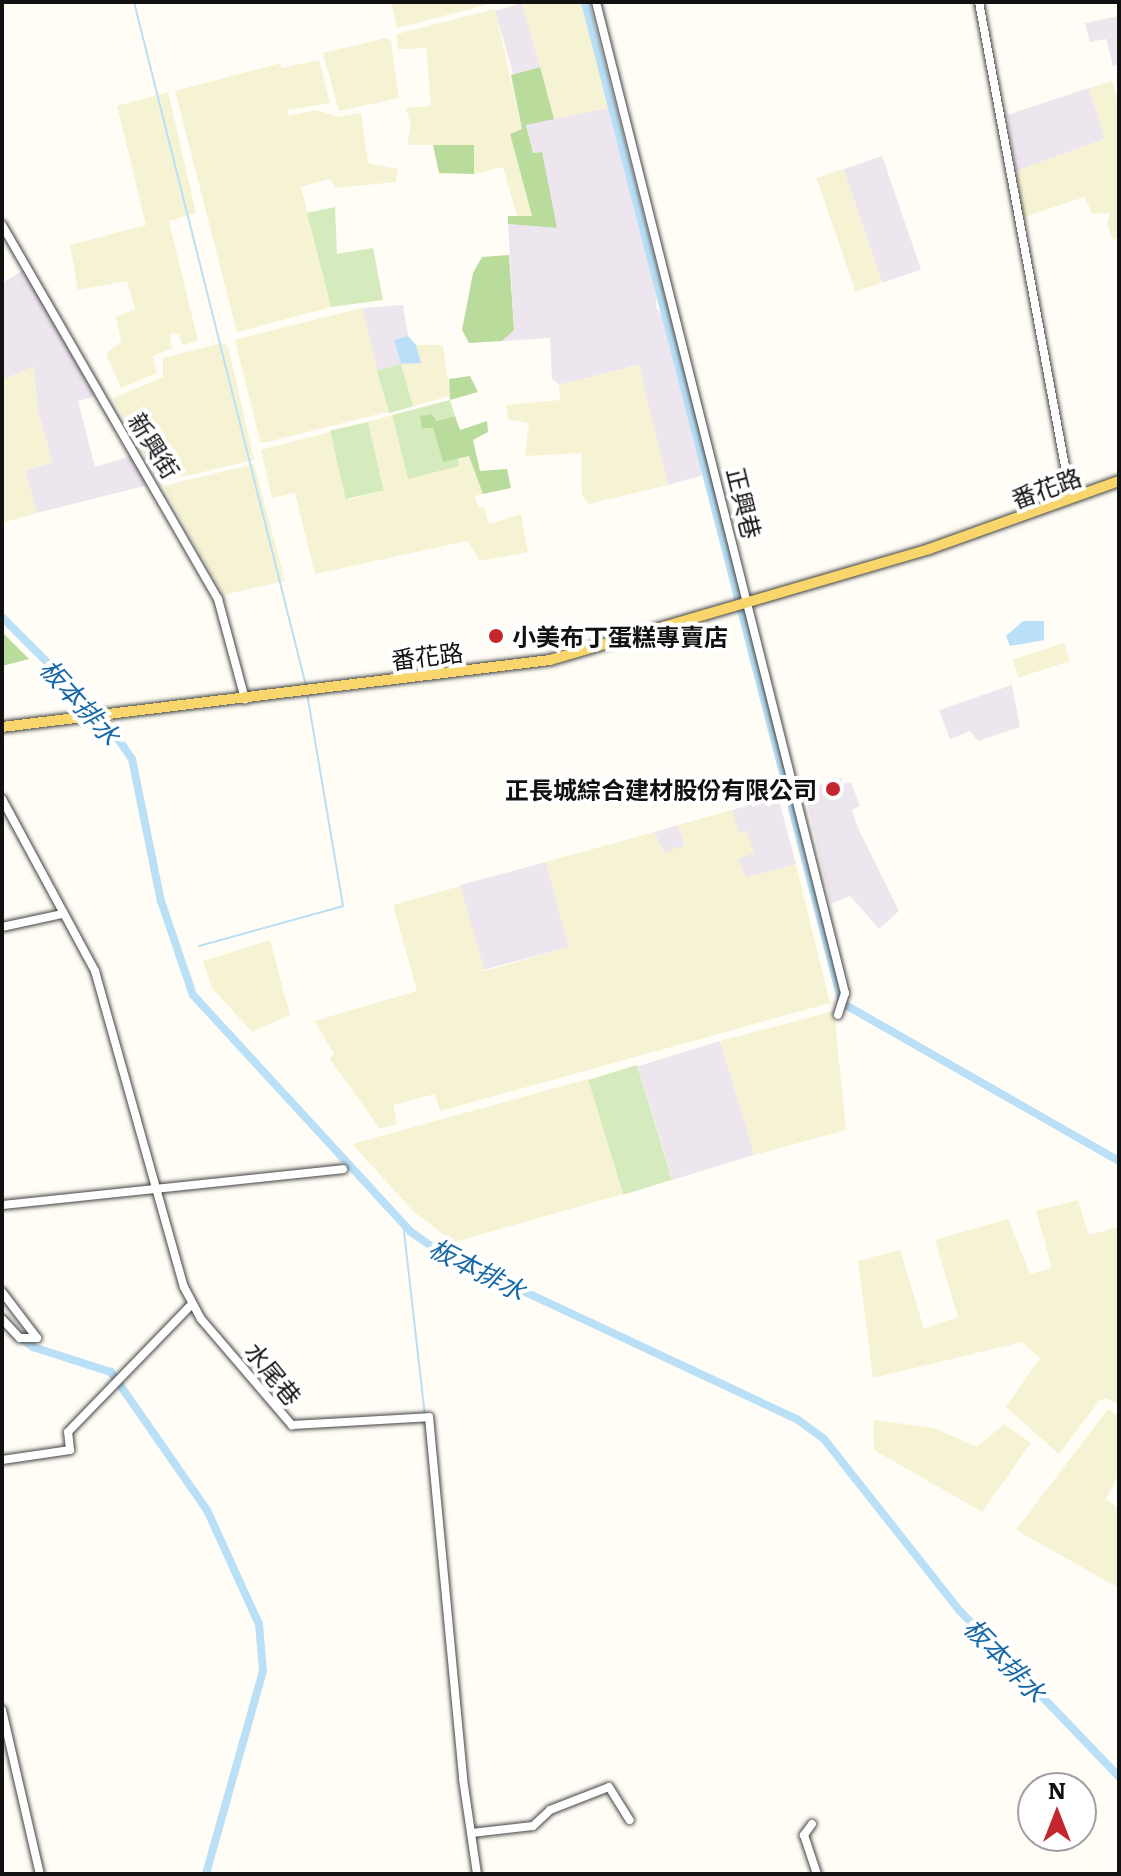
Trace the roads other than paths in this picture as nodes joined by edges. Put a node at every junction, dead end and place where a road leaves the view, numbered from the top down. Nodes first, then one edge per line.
1 (596, 2) edge
2 (979, 2) edge
3 (2, 225) edge
4 (1119, 481) edge
5 (1071, 499) junction
6 (749, 603) junction
7 (245, 699) junction
8 (2, 727) edge
9 (2, 799) edge
10 (62, 914) junction
11 (2, 927) edge
12 (838, 1015) dead end
13 (343, 1169) dead end
14 (156, 1189) junction
15 (2, 1205) edge
16 (2, 1292) edge
17 (191, 1305) junction
18 (2, 1319) edge
19 (2, 1460) edge
20 (2, 1710) edge
21 (630, 1820) dead end
22 (812, 1824) dead end
23 (472, 1833) junction
24 (40, 1874) edge
25 (477, 1874) edge
26 (817, 1874) edge

1 - 6 street, 正興巷
2 - 5 street
3 - 7 street, 新興街
4 - 5 main road, 番花路
5 - 6 main road, 番花路
6 - 7 main road, 番花路
6 - 12 street, 正興巷
7 - 8 main road, 番花路
9 - 10 street, 水尾巷
10 - 11 street
10 - 14 street, 水尾巷
13 - 14 street
14 - 15 street
14 - 17 street, 水尾巷
16 - 18 street
17 - 19 street
17 - 23 street, 水尾巷
20 - 24 street
21 - 23 street
22 - 26 street
23 - 25 street, 水尾巷

